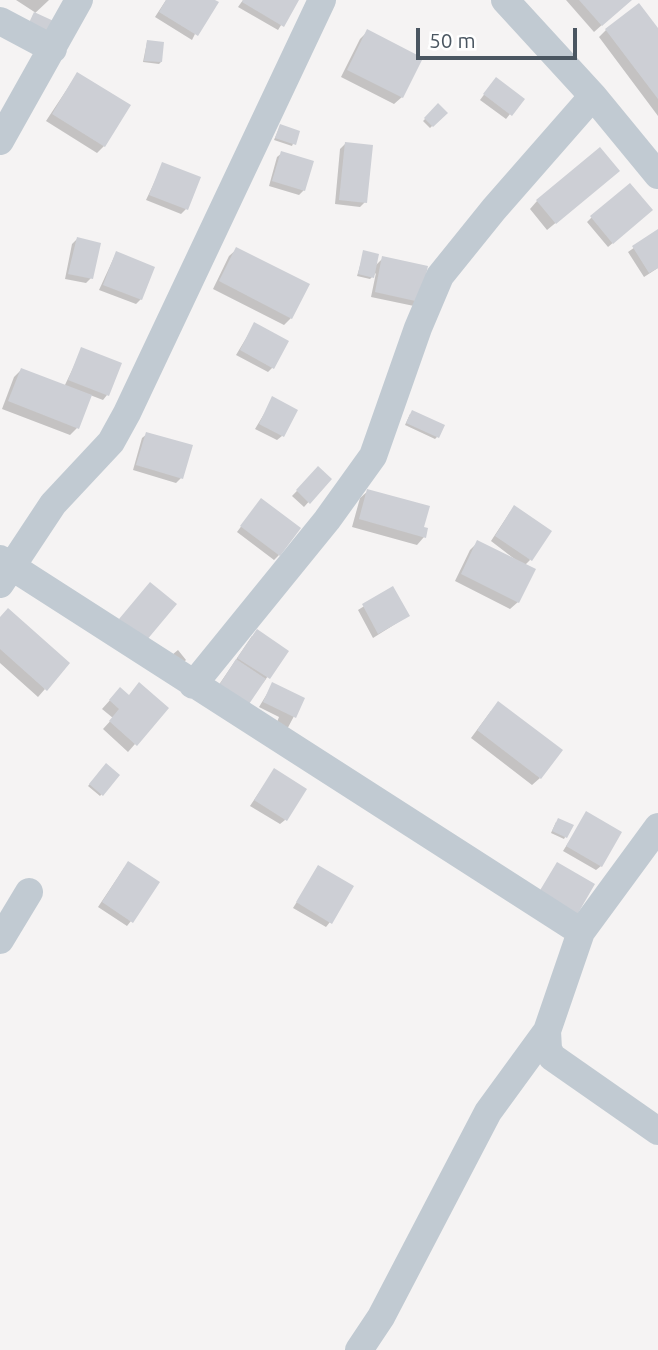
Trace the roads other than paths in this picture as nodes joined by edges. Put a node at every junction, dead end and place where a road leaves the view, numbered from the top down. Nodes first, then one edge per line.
1 (79, 0) edge
2 (322, 0) edge
3 (505, 0) edge
4 (0, 22) edge
5 (53, 49) junction
6 (593, 96) junction
7 (0, 141) edge
8 (658, 175) edge
9 (4, 570) edge
10 (193, 685) junction
11 (658, 827) edge
12 (29, 892) dead end
13 (581, 932) junction
14 (0, 940) edge
15 (547, 1031) junction
16 (658, 1131) edge
17 (359, 1350) edge

1 - 5 street
2 - 9 street
3 - 6 street
4 - 5 street
5 - 7 street
6 - 8 street
6 - 10 street
9 - 10 street
10 - 13 street
11 - 13 street
12 - 14 street
13 - 15 street
15 - 16 street
15 - 17 street

